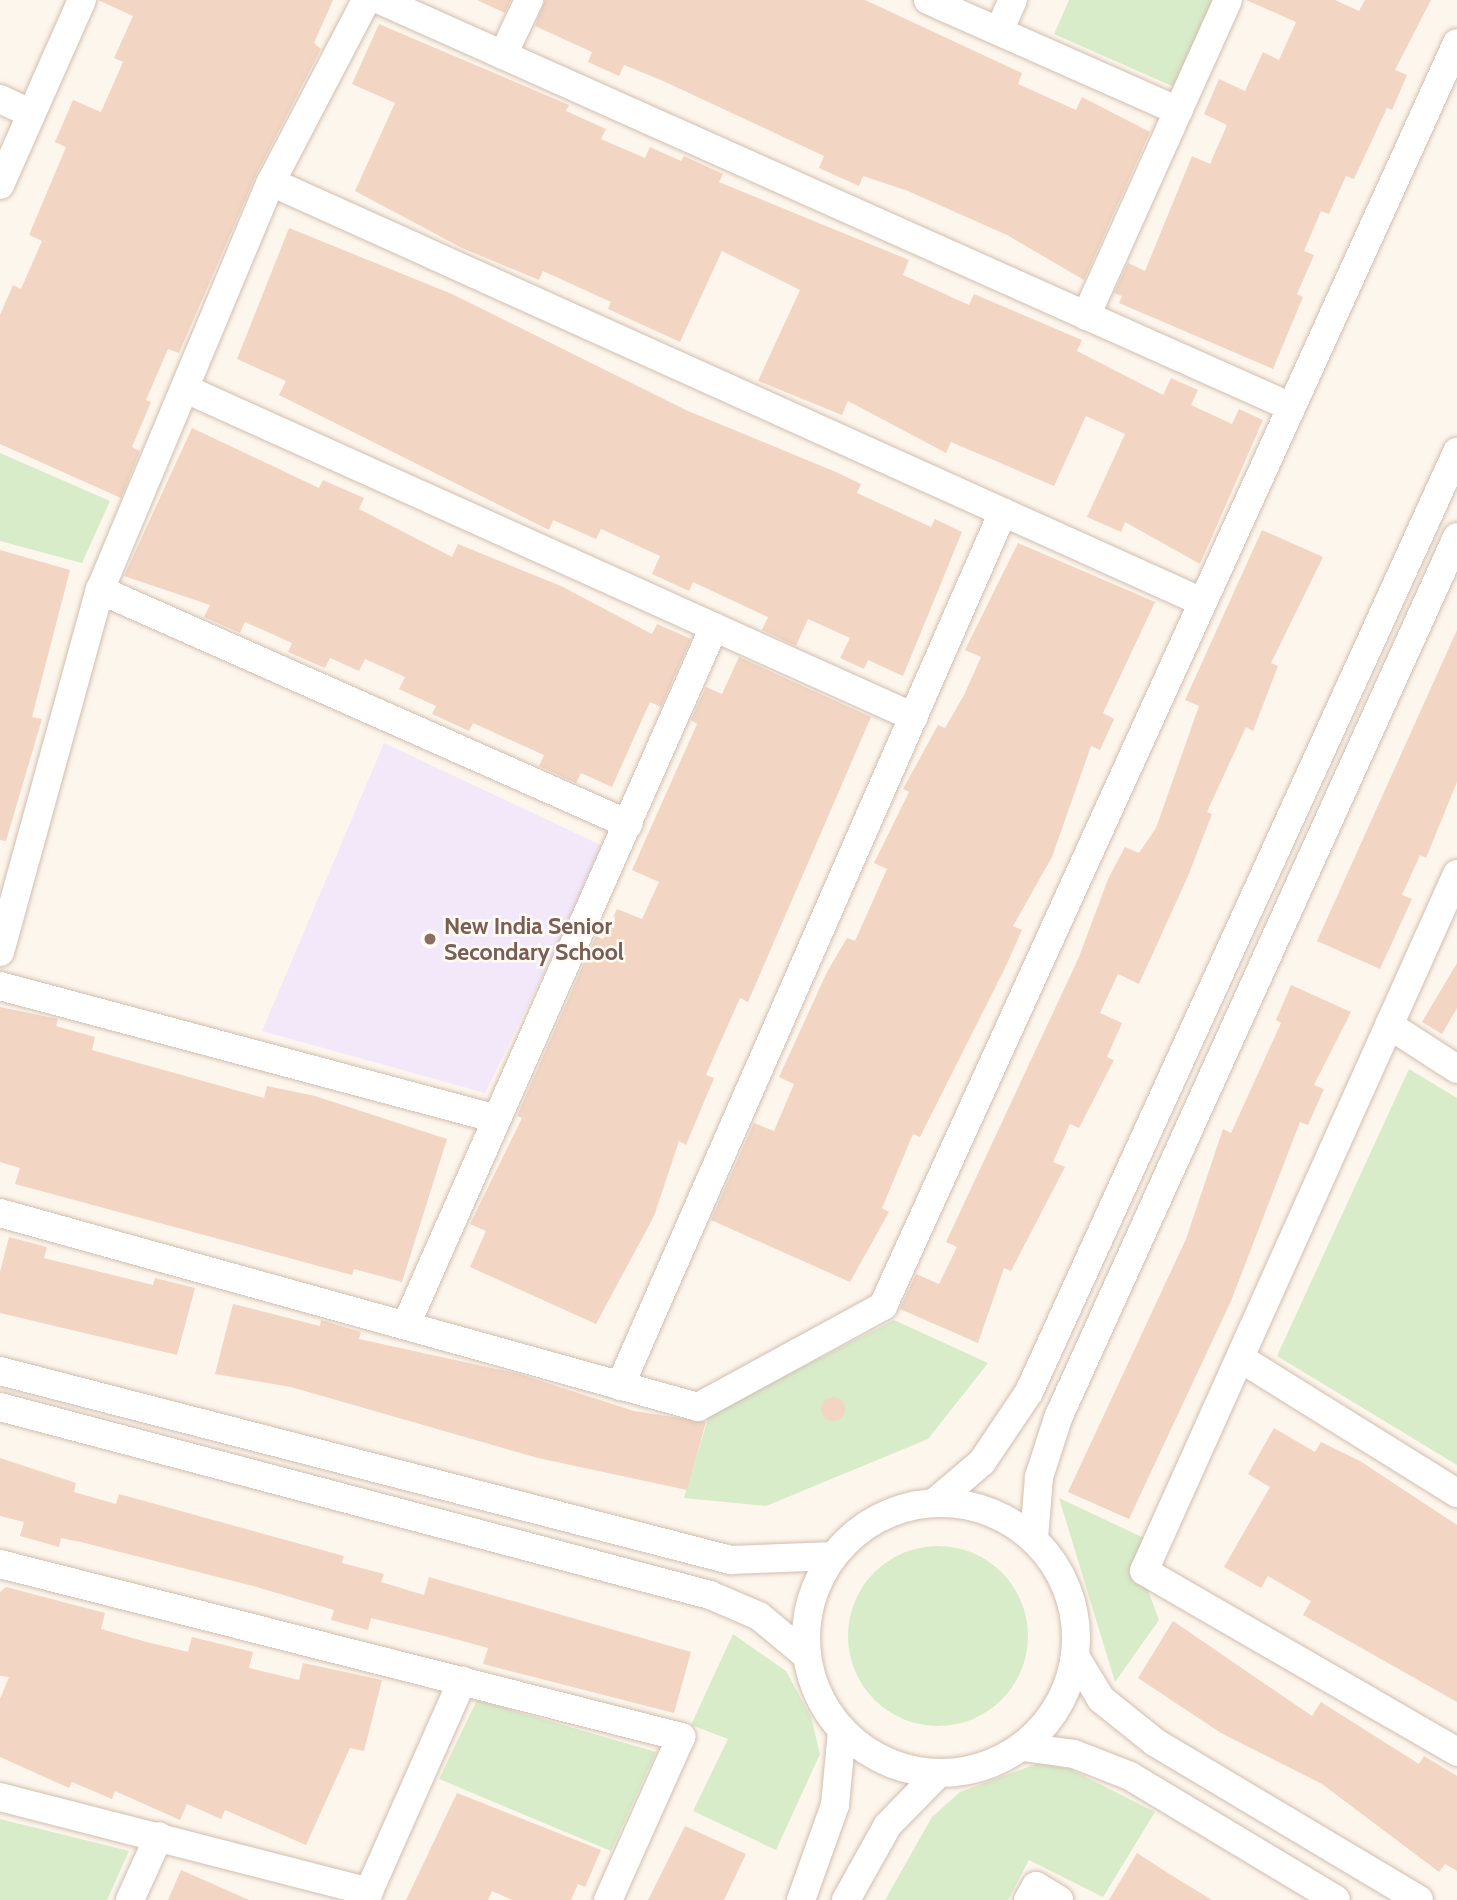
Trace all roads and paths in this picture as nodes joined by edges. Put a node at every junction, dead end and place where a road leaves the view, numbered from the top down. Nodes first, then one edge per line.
1 (82, 0) edge
2 (366, 0) edge
3 (380, 0) edge
4 (528, 0) edge
5 (928, 0) edge
6 (1013, 0) edge
7 (1228, 0) edge
8 (999, 32) junction
9 (1457, 43) edge
10 (503, 55) junction
11 (0, 99) edge
12 (1178, 111) junction
13 (30, 113) junction
14 (271, 182) junction
15 (0, 184) edge
16 (1086, 316) junction
17 (188, 390) junction
18 (1291, 407) junction
19 (1457, 452) edge
20 (1003, 512) junction
21 (1457, 537) edge
22 (100, 590) junction
23 (1202, 602) junction
24 (714, 627) junction
25 (914, 717) junction
26 (628, 824) junction
27 (1457, 874) edge
28 (0, 952) edge
29 (0, 986) edge
30 (1389, 1025) junction
31 (1457, 1069) edge
32 (497, 1119) junction
33 (0, 1213) edge
34 (406, 1325) junction
35 (1240, 1357) junction
36 (0, 1371) edge
37 (620, 1385) junction
38 (0, 1407) edge
39 (1457, 1493) edge
40 (933, 1503) junction
41 (1034, 1538) junction
42 (834, 1556) junction
43 (0, 1564) edge
44 (806, 1655) junction
45 (1075, 1656) junction
46 (462, 1681) junction
47 (842, 1731) junction
48 (1023, 1747) junction
49 (1457, 1752) edge
50 (938, 1774) junction
51 (0, 1797) edge
52 (159, 1836) junction
53 (367, 1896) edge
54 (130, 1900) edge
55 (608, 1900) edge
56 (801, 1900) edge
57 (846, 1900) edge
58 (1028, 1900) edge
59 (1059, 1900) edge
60 (1336, 1900) edge
61 (1419, 1900) edge

1 - 13 street
2 - 14 street
3 - 10 street
4 - 10 street
5 - 8 street
6 - 8 street
7 - 12 street
8 - 12 street
9 - 18 street
10 - 16 street
11 - 13 street
12 - 16 street
13 - 15 street
14 - 17 street
14 - 20 street
16 - 18 street
17 - 22 street
17 - 24 street
18 - 23 street
19 - 40 street
20 - 23 street
20 - 25 street
21 - 41 street
22 - 26 street
22 - 28 street
23 - 37 street
24 - 25 street
24 - 26 street
25 - 37 street
26 - 32 street
27 - 30 street
29 - 32 street
30 - 31 street
30 - 35 street
32 - 34 street
33 - 34 street
34 - 37 street
35 - 39 street
35 - 49 street
36 - 42 street
38 - 44 street
40 - 41 street
40 - 42 street
41 - 45 street
42 - 44 street
43 - 46 street
44 - 47 street
45 - 48 street
45 - 61 street
46 - 53 street
46 - 55 street
47 - 50 street
47 - 56 street
48 - 50 street
48 - 60 street
50 - 57 street
51 - 52 street
52 - 53 street
52 - 54 street
58 - 59 street

